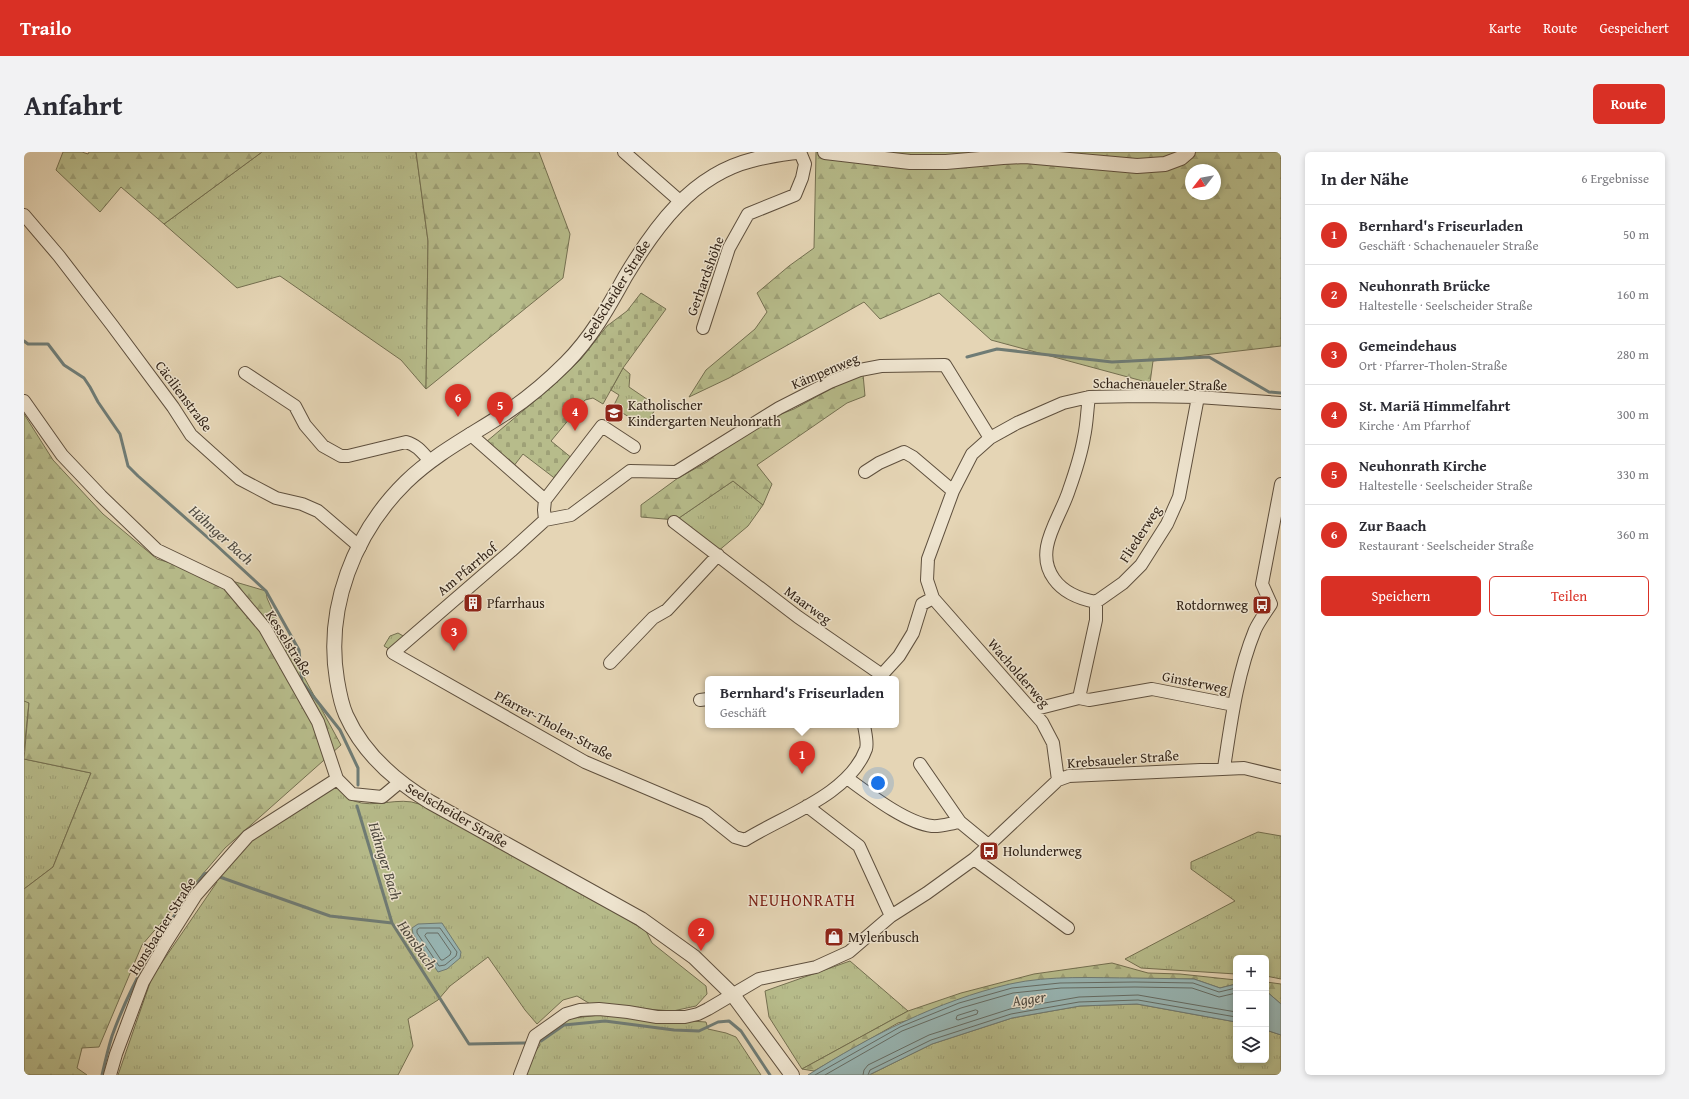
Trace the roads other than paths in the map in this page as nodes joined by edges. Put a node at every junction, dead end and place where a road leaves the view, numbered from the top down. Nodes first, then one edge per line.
1 (624, 152) edge
2 (796, 152) edge
3 (800, 152) edge
4 (825, 152) edge
5 (1188, 152) edge
6 (680, 202) junction
7 (24, 215) edge
8 (703, 328) dead end
9 (245, 373) dead end
10 (1089, 397) junction
11 (1198, 397) junction
12 (24, 400) edge
13 (1281, 403) edge
14 (470, 434) junction
15 (990, 438) junction
16 (634, 447) dead end
17 (430, 461) junction
18 (865, 472) dead end
19 (1281, 484) edge
20 (953, 491) junction
21 (545, 500) junction
22 (545, 520) junction
23 (674, 522) dead end
24 (360, 547) junction
25 (718, 555) junction
26 (934, 598) junction
27 (1276, 601) edge
28 (1096, 602) junction
29 (393, 653) joint
30 (610, 663) dead end
31 (879, 676) edge
32 (881, 676) edge
33 (1079, 698) junction
34 (1234, 705) junction
35 (1032, 710) junction
36 (864, 728) edge
37 (920, 764) dead end
38 (1224, 768) junction
39 (1281, 777) edge
40 (847, 778) junction
41 (337, 779) junction
42 (1058, 780) junction
43 (400, 782) junction
44 (807, 806) junction
45 (960, 822) junction
46 (988, 845) junction
47 (974, 858) junction
48 (891, 916) junction
49 (1068, 928) dead end
50 (733, 995) junction
51 (110, 1075) edge
52 (520, 1075) edge
53 (792, 1075) edge

1 - 6 street
2 - 6 street, Seelscheider Straße
3 - 8 street, Gerhardshöhe
4 - 5 street
6 - 14 street, Seelscheider Straße
7 - 24 street, Cäcilienstraße
9 - 17 street
10 - 11 street, Schachenaueler Straße
10 - 15 street, Schachenaueler Straße
10 - 28 street
11 - 13 street, Schachenaueler Straße
11 - 28 street, Fliederweg
12 - 41 street, Kesselstraße
14 - 17 street, Seelscheider Straße
14 - 21 street
15 - 20 street, Schachenaueler Straße
15 - 22 street, Kämpenweg
16 - 21 street
17 - 24 street, Seelscheider Straße
18 - 20 street
19 - 27 street
20 - 26 street, Schachenaueler Straße
21 - 22 street
22 - 29 street, Am Pfarrhof
23 - 25 street, Maarweg
24 - 43 street, Seelscheider Straße
25 - 30 street
25 - 31 street, Maarweg
26 - 32 street
26 - 35 street, Wacholderweg
27 - 34 street
28 - 33 street
29 - 44 street, Pfarrer-Tholen-Straße
33 - 34 street, Ginsterweg
33 - 35 street, Ginsterweg
34 - 38 street
35 - 42 street, Wacholderweg
36 - 40 street
37 - 45 street
38 - 39 street, Krebsaueler Straße
38 - 42 street, Krebsaueler Straße
40 - 44 street
40 - 45 street
41 - 43 street, Kesselstraße
41 - 51 street, Honsbacher Straße
42 - 46 street, Krebsaueler Straße
43 - 50 street, Seelscheider Straße
44 - 48 street
45 - 46 street
46 - 47 street, Krebsaueler Straße
47 - 48 street, Krebsaueler Straße
47 - 49 street
48 - 50 street, Krebsaueler Straße
50 - 52 street
50 - 53 street, Seelscheider Straße

